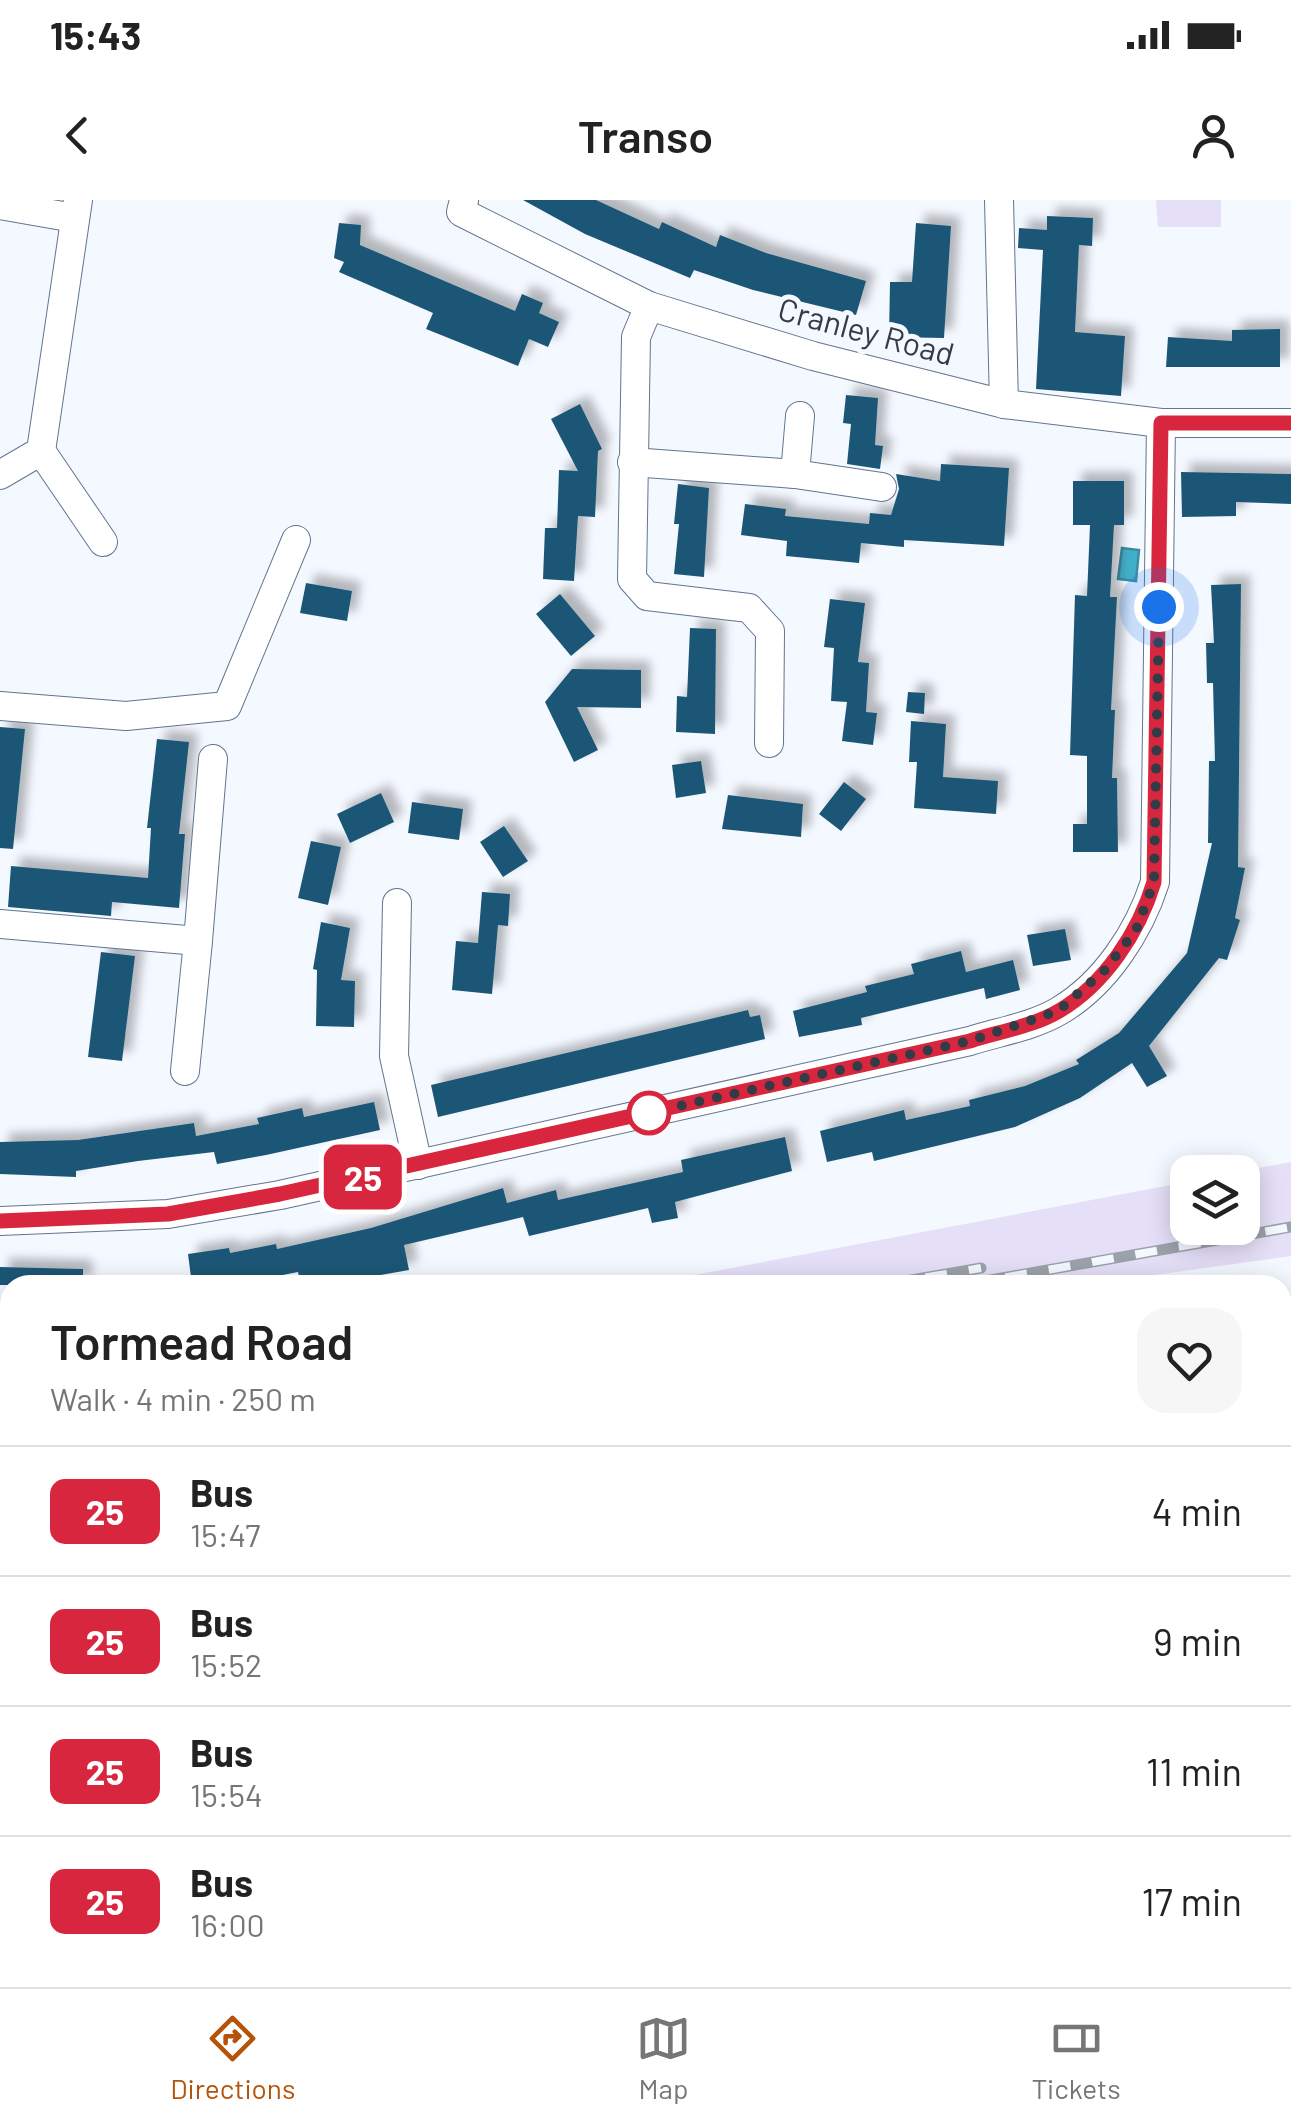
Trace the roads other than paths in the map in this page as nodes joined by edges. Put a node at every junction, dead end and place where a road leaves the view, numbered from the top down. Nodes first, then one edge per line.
1 (464, 200) edge
2 (998, 200) edge
3 (0, 205) edge
4 (76, 209) edge
5 (649, 306) junction
6 (1004, 404) junction
7 (800, 416) dead end
8 (1161, 423) junction
9 (1291, 423) edge
10 (42, 450) junction
11 (632, 462) junction
12 (795, 474) junction
13 (0, 475) edge
14 (882, 487) dead end
15 (296, 540) dead end
16 (103, 542) dead end
17 (0, 706) edge
18 (770, 743) dead end
19 (213, 759) dead end
20 (398, 903) dead end
21 (0, 924) edge
22 (198, 942) junction
23 (186, 1071) dead end
24 (418, 1165) junction
25 (0, 1221) edge

1 - 5 street, Cranley Road
2 - 6 street
3 - 4 street
4 - 10 street
5 - 6 street, Cranley Road
5 - 11 street
6 - 8 street, Cranley Road
7 - 12 street
8 - 9 street, Cranley Road
8 - 24 street
10 - 13 street
10 - 16 street
11 - 12 street
11 - 18 street
12 - 14 street
15 - 17 street
19 - 22 street
20 - 24 street
21 - 22 street
22 - 23 street
24 - 25 street

